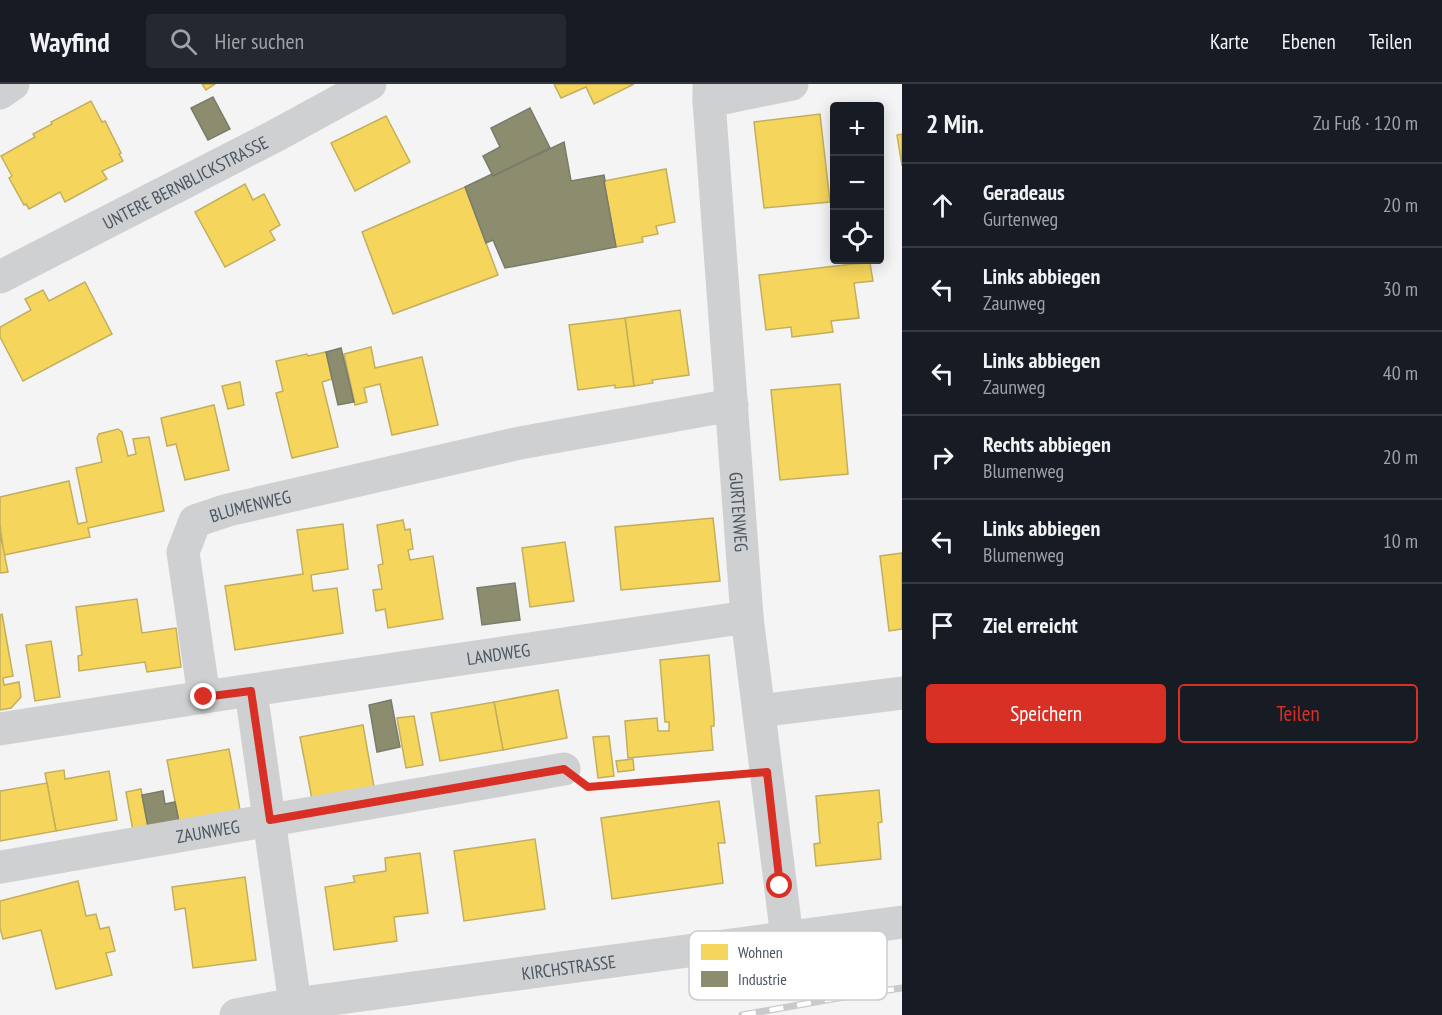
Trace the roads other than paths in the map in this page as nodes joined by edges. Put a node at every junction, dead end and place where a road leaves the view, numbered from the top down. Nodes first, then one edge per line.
1 (13, 84) edge
2 (370, 84) edge
3 (792, 84) edge
4 (709, 92) edge
5 (0, 93) edge
6 (0, 277) edge
7 (732, 405) junction
8 (747, 617) junction
9 (251, 691) junction
10 (902, 693) edge
11 (204, 697) junction
12 (759, 711) junction
13 (0, 729) edge
14 (564, 769) road end
15 (270, 820) junction
16 (1, 867) edge
17 (902, 922) edge
18 (786, 931) edge
19 (837, 931) edge
20 (689, 951) edge
21 (295, 1005) junction
22 (236, 1015) edge

1 - 5 street
2 - 6 street, UNTERE BERNBLICKSTRASSE
3 - 4 street
4 - 7 street, GURTENWEG
7 - 8 street, GURTENWEG
7 - 11 street, BLUMENWEG
8 - 9 street, LANDWEG
8 - 12 street, GURTENWEG
9 - 11 street
9 - 15 street
10 - 12 street
11 - 13 street
12 - 18 street, GURTENWEG
14 - 15 street, ZAUNWEG
15 - 16 street, ZAUNWEG
15 - 21 street
17 - 19 street, KIRCHSTRASSE
20 - 21 street, KIRCHSTRASSE
21 - 22 street, KIRCHSTRASSE

